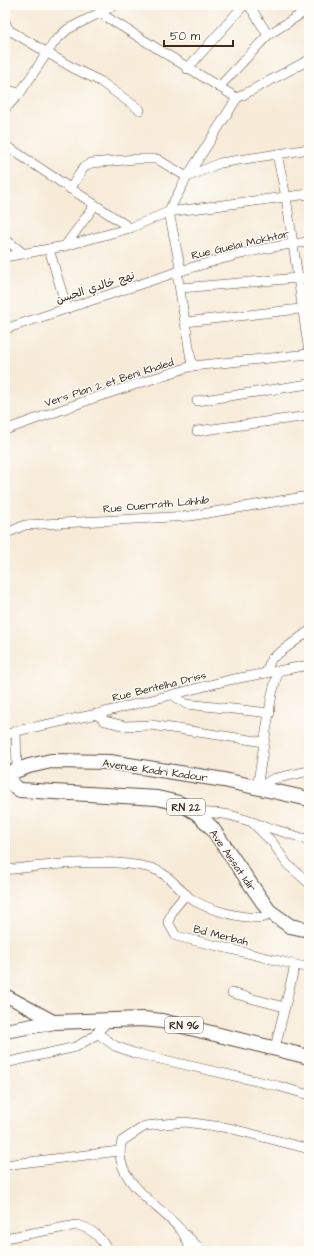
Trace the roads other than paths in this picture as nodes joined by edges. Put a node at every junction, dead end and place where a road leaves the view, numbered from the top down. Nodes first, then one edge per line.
1 (115, 5) edge
2 (244, 5) edge
3 (249, 5) edge
4 (309, 9) edge
5 (100, 13) junction
6 (6, 27) edge
7 (268, 35) junction
8 (47, 53) junction
9 (309, 60) edge
10 (187, 69) junction
11 (219, 87) junction
12 (5, 90) edge
13 (20, 93) junction
14 (237, 98) junction
15 (5, 110) edge
16 (140, 110) dead end
17 (5, 145) edge
18 (309, 149) edge
19 (277, 154) junction
20 (187, 177) junction
21 (70, 189) junction
22 (309, 194) edge
23 (286, 197) junction
24 (95, 205) junction
25 (169, 214) junction
26 (130, 228) junction
27 (5, 239) edge
28 (309, 242) edge
29 (292, 244) junction
30 (65, 246) junction
31 (49, 249) junction
32 (24, 254) junction
33 (5, 257) edge
34 (178, 272) junction
35 (309, 276) edge
36 (297, 278) junction
37 (181, 288) junction
38 (67, 308) junction
39 (305, 309) edge
40 (185, 322) junction
41 (5, 329) edge
42 (309, 353) edge
43 (192, 366) junction
44 (309, 384) edge
45 (197, 402) dead end
46 (309, 416) edge
47 (5, 430) edge
48 (197, 431) dead end
49 (309, 496) edge
50 (5, 534) edge
51 (309, 631) edge
52 (309, 665) edge
53 (278, 672) junction
54 (266, 673) junction
55 (174, 695) junction
56 (270, 713) junction
57 (97, 714) junction
58 (16, 731) junction
59 (5, 736) edge
60 (264, 742) junction
61 (309, 771) edge
62 (11, 775) edge
63 (257, 788) junction
64 (309, 799) edge
65 (197, 813) junction
66 (250, 820) junction
67 (309, 840) edge
68 (5, 870) edge
69 (309, 883) edge
70 (186, 894) junction
71 (269, 911) junction
72 (309, 930) edge
73 (295, 965) junction
74 (309, 968) edge
75 (232, 993) dead end
76 (5, 995) edge
77 (11, 1001) edge
78 (284, 1007) junction
79 (108, 1021) junction
80 (55, 1022) junction
81 (5, 1031) edge
82 (97, 1033) junction
83 (275, 1048) junction
84 (309, 1057) edge
85 (5, 1063) edge
86 (309, 1095) edge
87 (309, 1149) edge
88 (119, 1151) junction
89 (5, 1165) edge
90 (181, 1230) junction
91 (5, 1238) edge
92 (109, 1251) edge
93 (191, 1251) edge
94 (202, 1251) edge

1 - 5 street
2 - 10 street
3 - 7 street
4 - 7 street
5 - 8 street
5 - 10 street
6 - 8 street
7 - 11 street
8 - 13 street
8 - 16 street
9 - 14 street
10 - 11 street
11 - 14 street
12 - 13 street
13 - 15 street
14 - 20 street
17 - 21 street
18 - 19 street
19 - 20 street
19 - 23 street
20 - 21 street
20 - 25 street
21 - 24 street
22 - 23 street
23 - 25 street
23 - 29 street
24 - 26 street
24 - 30 street
25 - 26 street
25 - 34 street
26 - 30 street
27 - 32 street
28 - 29 street, Rue Guelai Mokhtar
29 - 34 street, Rue Guelai Mokhtar
29 - 36 street
30 - 31 street
31 - 32 street
31 - 38 street
32 - 33 street
34 - 37 street
34 - 38 street, نهج خالدي الحسن
35 - 36 street
36 - 37 street
36 - 39 street
37 - 40 street
38 - 41 street, نهج خالدي الحسن
39 - 40 street
39 - 42 street
40 - 43 street
42 - 43 street, Vers Plan 2 et Beni Khaled
43 - 47 street, Vers Plan 2 et Beni Khaled
44 - 45 street
46 - 48 street
49 - 50 street, Rue Ouerrath Lahhib
51 - 54 street
52 - 53 street, Rue Bentelha Driss
53 - 54 street, Rue Bentelha Driss
53 - 56 street
54 - 55 street, Rue Bentelha Driss
55 - 56 street
55 - 57 street, Rue Bentelha Driss
56 - 60 street
57 - 58 street, Rue Bentelha Driss
57 - 60 street
58 - 59 street, Rue Bentelha Driss
58 - 62 street
60 - 63 street
61 - 63 street
62 - 63 main road, Avenue Kadri Kadour
62 - 65 main road, Ave Aissat Idir / RN 22
63 - 64 main road, Avenue Kadri Kadour
65 - 66 street
65 - 71 main road, Ave Aissat Idir / RN 22
66 - 67 street
66 - 69 street
68 - 70 street
70 - 71 street
70 - 73 street, Bd Merbah
71 - 72 main road, Ave Aissat Idir / RN 22
73 - 74 street, Bd Merbah
73 - 78 street
75 - 78 street
76 - 77 main road
77 - 80 main road
78 - 83 street
79 - 80 main road, RN 96
79 - 82 street
79 - 83 main road, RN 96
80 - 81 main road, RN 96
82 - 85 street
82 - 86 street
83 - 84 main road, RN 96
87 - 88 street
88 - 89 street
88 - 90 street
90 - 93 street
90 - 94 street
91 - 92 street

